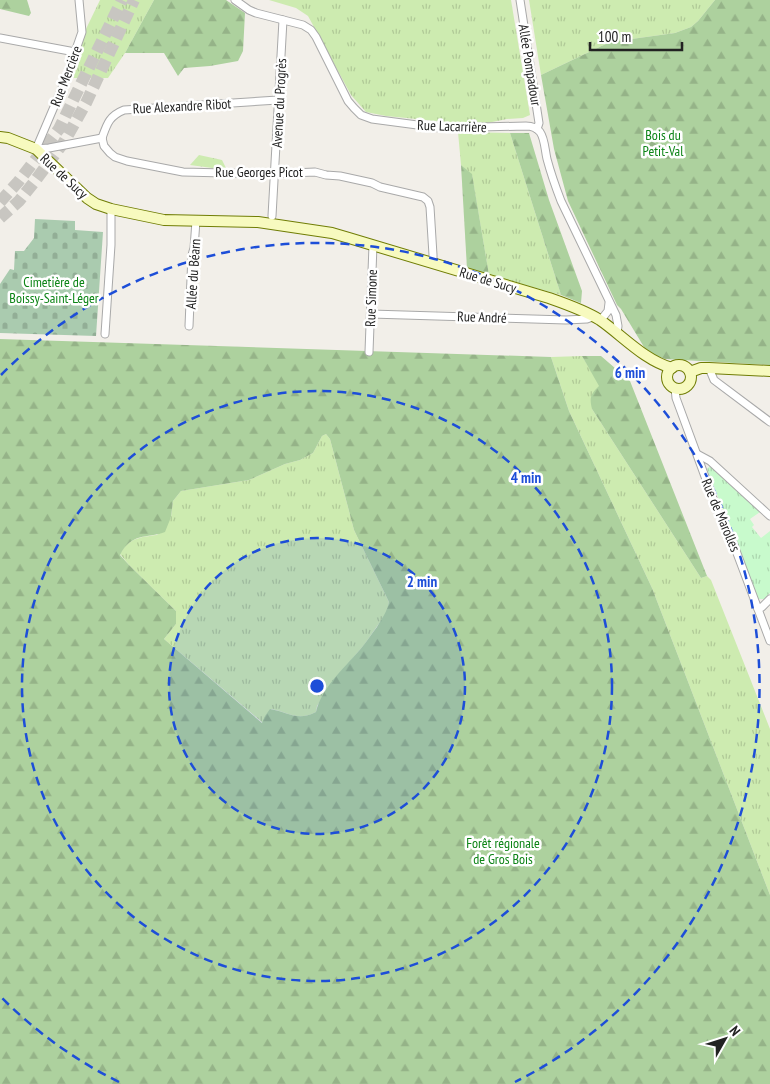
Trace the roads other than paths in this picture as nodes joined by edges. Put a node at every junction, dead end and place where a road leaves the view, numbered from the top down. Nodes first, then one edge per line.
1 (79, 0) edge
2 (235, 0) edge
3 (520, 0) edge
4 (283, 20) junction
5 (0, 38) edge
6 (75, 52) junction
7 (278, 100) junction
8 (537, 129) junction
9 (0, 137) edge
10 (102, 138) junction
11 (36, 149) junction
12 (275, 174) junction
13 (111, 209) junction
14 (272, 216) dead end
15 (196, 221) junction
16 (373, 245) junction
17 (432, 263) junction
18 (609, 303) junction
19 (371, 314) junction
20 (596, 318) junction
21 (189, 326) dead end
22 (617, 333) junction
23 (105, 334) dead end
24 (369, 352) dead end
25 (709, 368) junction
26 (670, 371) junction
27 (690, 372) junction
28 (770, 372) edge
29 (676, 388) junction
30 (770, 422) edge
31 (697, 454) junction
32 (770, 516) edge
33 (770, 599) edge
34 (758, 609) junction
35 (768, 630) edge
36 (770, 641) edge

1 - 6 street, Rue Mercière
2 - 4 street, Rue Lacarrière
3 - 8 street, Allée Pompadour
4 - 7 street, Avenue du Progrès
4 - 8 street, Rue Lacarrière
5 - 6 street
6 - 11 street, Rue Mercière
7 - 10 street, Rue Alexandre Ribot
7 - 12 street, Avenue du Progrès
8 - 18 street
9 - 11 main road, Rue de Sucy
10 - 11 street
10 - 12 street, Rue Georges Picot
11 - 13 main road, Rue de Sucy
12 - 14 street, Avenue du Progrès
12 - 17 street, Rue Georges Picot
13 - 15 main road, Rue de Sucy
13 - 23 street
15 - 16 main road, Rue de Sucy
15 - 21 street, Allée du Béarn
16 - 17 main road, Rue de Sucy
16 - 19 street, Rue Simone
17 - 20 main road, Rue de Sucy
18 - 20 street
18 - 22 street
19 - 20 street, Rue André
19 - 24 street, Rue Simone
20 - 22 main road, Rue de Sucy
22 - 26 main road, Rue de Sucy
25 - 27 main road
25 - 28 main road
25 - 30 street
26 - 27 main road
26 - 29 main road
27 - 29 main road
29 - 31 street, Rue de Marolles
31 - 32 street
31 - 34 street, Rue de Marolles
33 - 34 street
34 - 35 street, Rue de Marolles
35 - 36 street, Rue de Marolles

